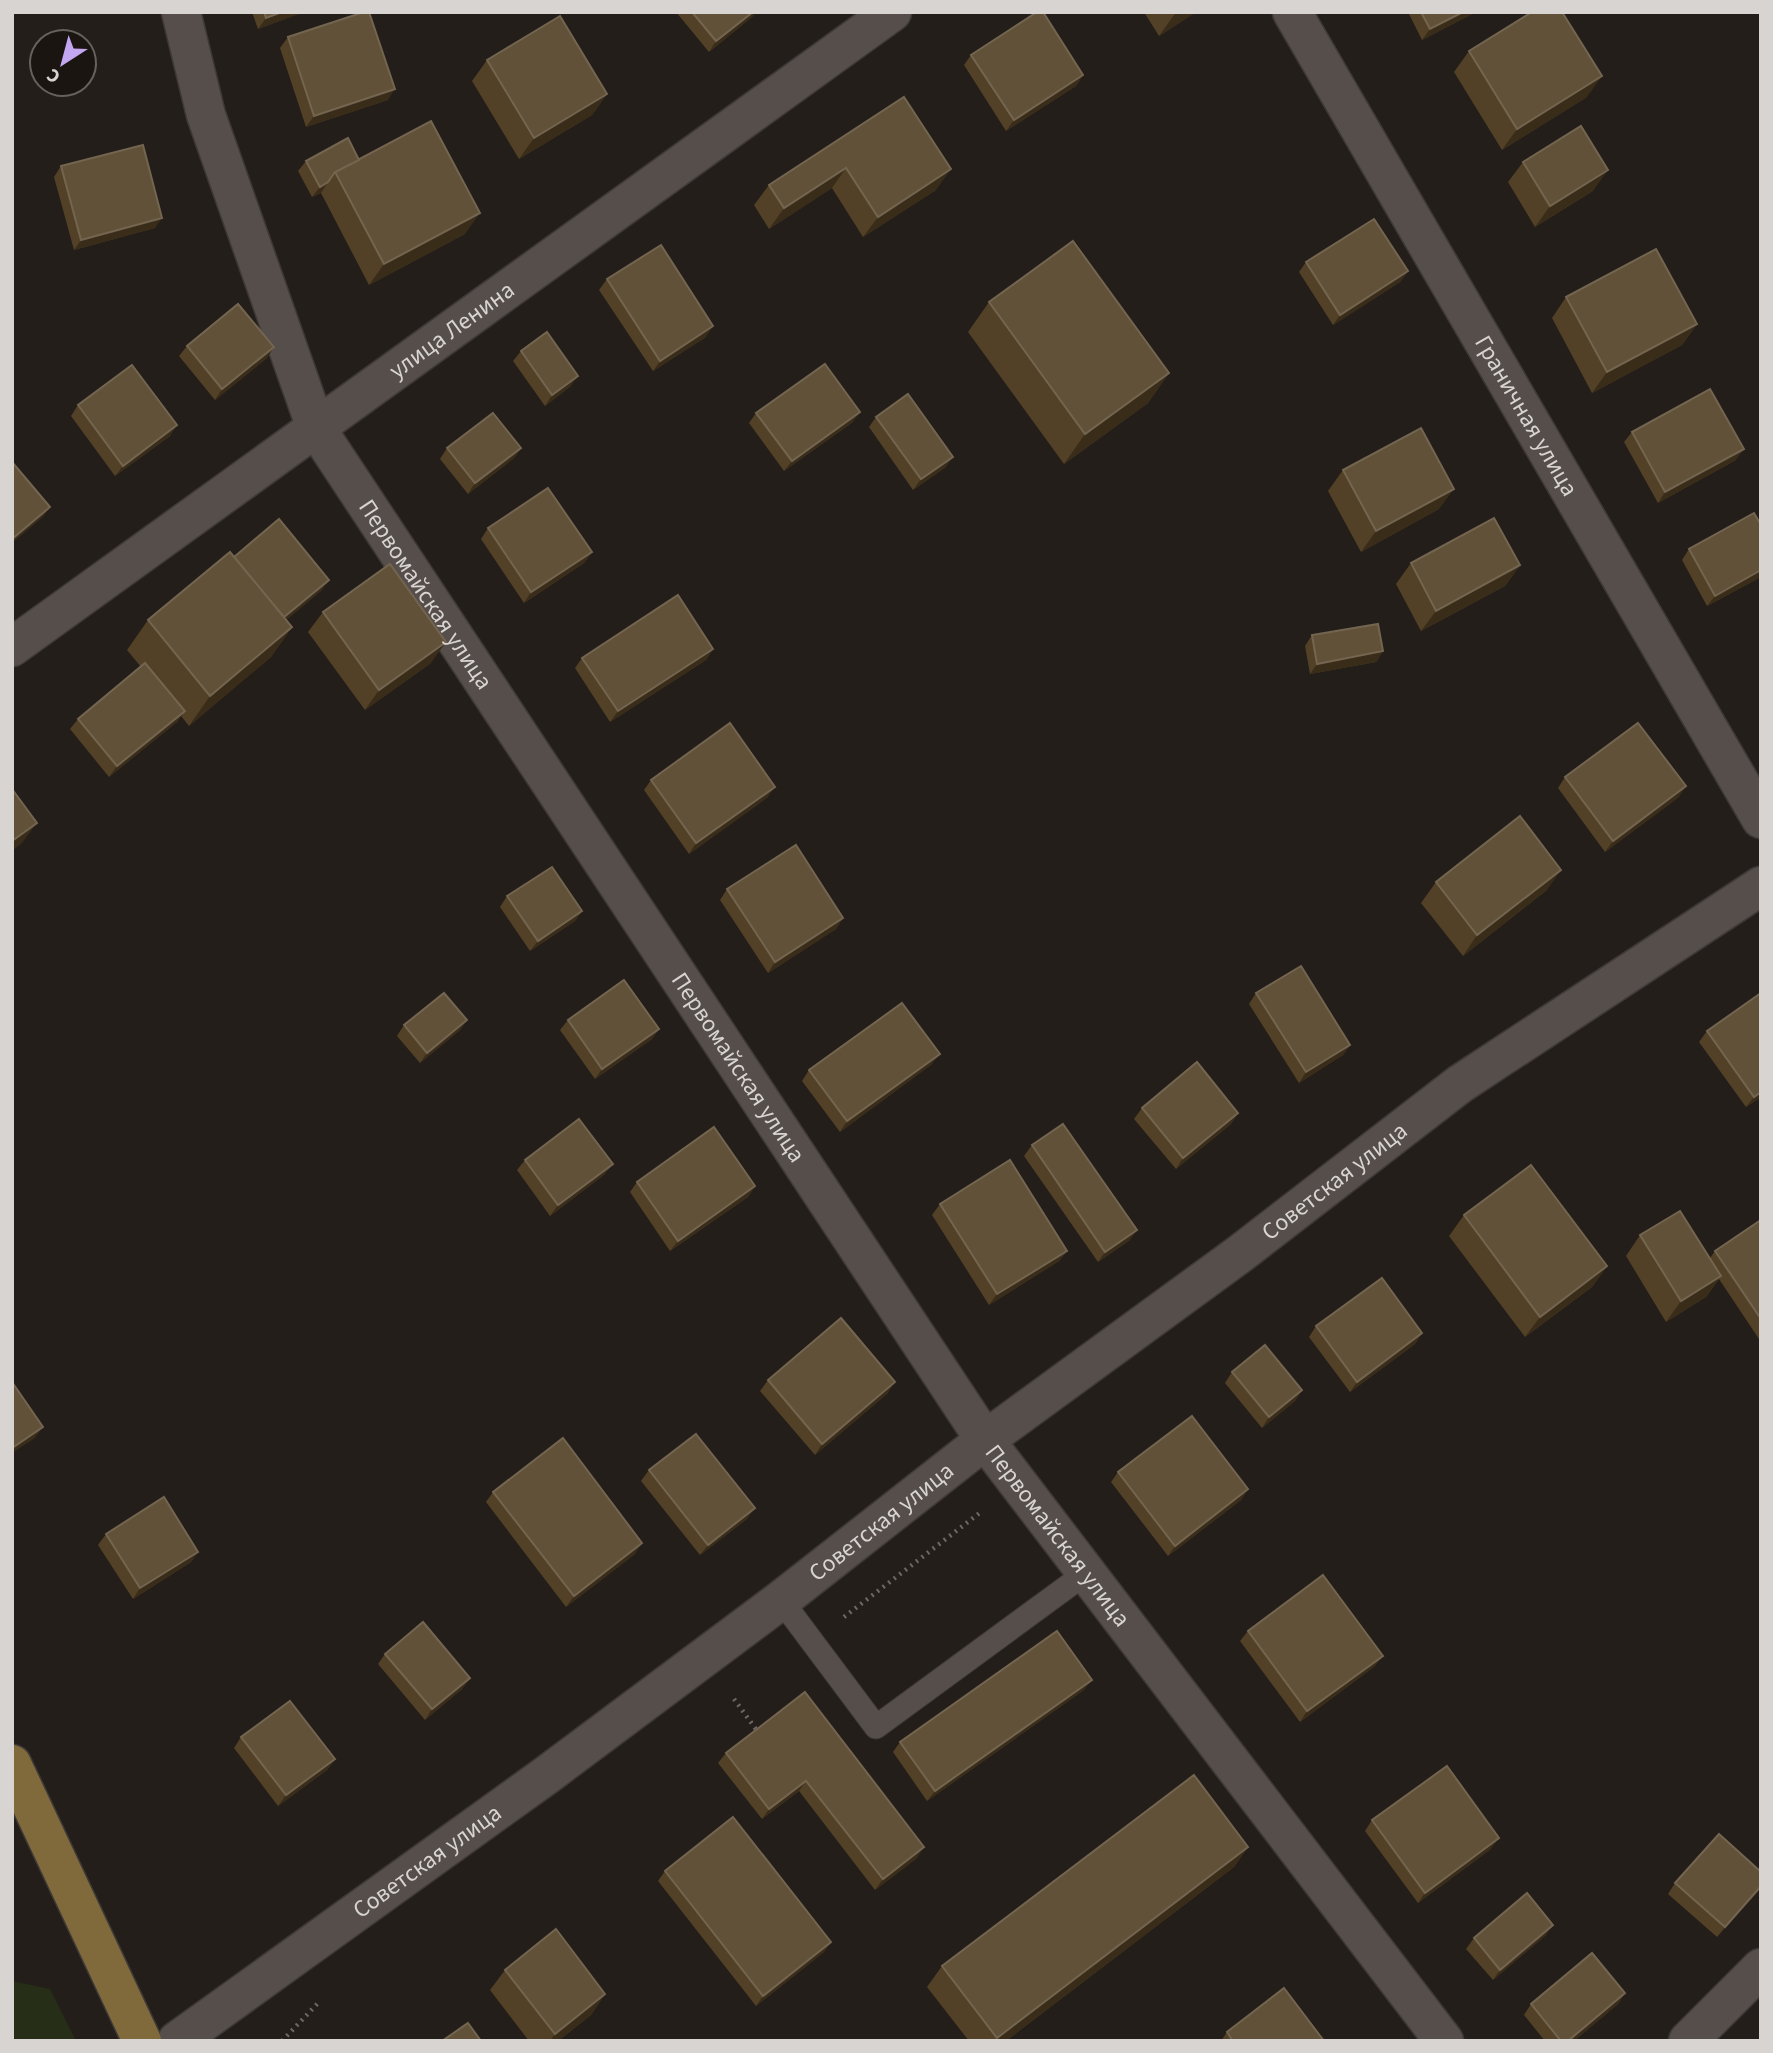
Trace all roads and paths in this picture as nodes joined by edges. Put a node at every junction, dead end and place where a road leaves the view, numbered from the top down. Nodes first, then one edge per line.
1 (181, 12) edge
2 (892, 12) edge
3 (1292, 12) edge
4 (316, 428) junction
5 (12, 647) edge
6 (1761, 819) edge
7 (1761, 886) edge
8 (985, 1440) junction
9 (1086, 1573) junction
10 (781, 1600) junction
11 (734, 1699) dead end
12 (758, 1733) edge
13 (12, 1764) edge
14 (1761, 1968) edge
15 (142, 2041) edge
16 (177, 2041) edge
17 (1444, 2041) edge
18 (1688, 2041) edge

1 - 4 street, Первомайская улица
2 - 4 street, улица Ленина
3 - 6 street, Граничная улица
4 - 5 street, улица Ленина
4 - 8 street, Первомайская улица
7 - 8 street, Советская улица
8 - 9 street, Первомайская улица
8 - 10 street, Советская улица
9 - 10 lane
9 - 17 street, Первомайская улица
10 - 16 street, Советская улица
11 - 12 path
13 - 15 main road
14 - 18 street

